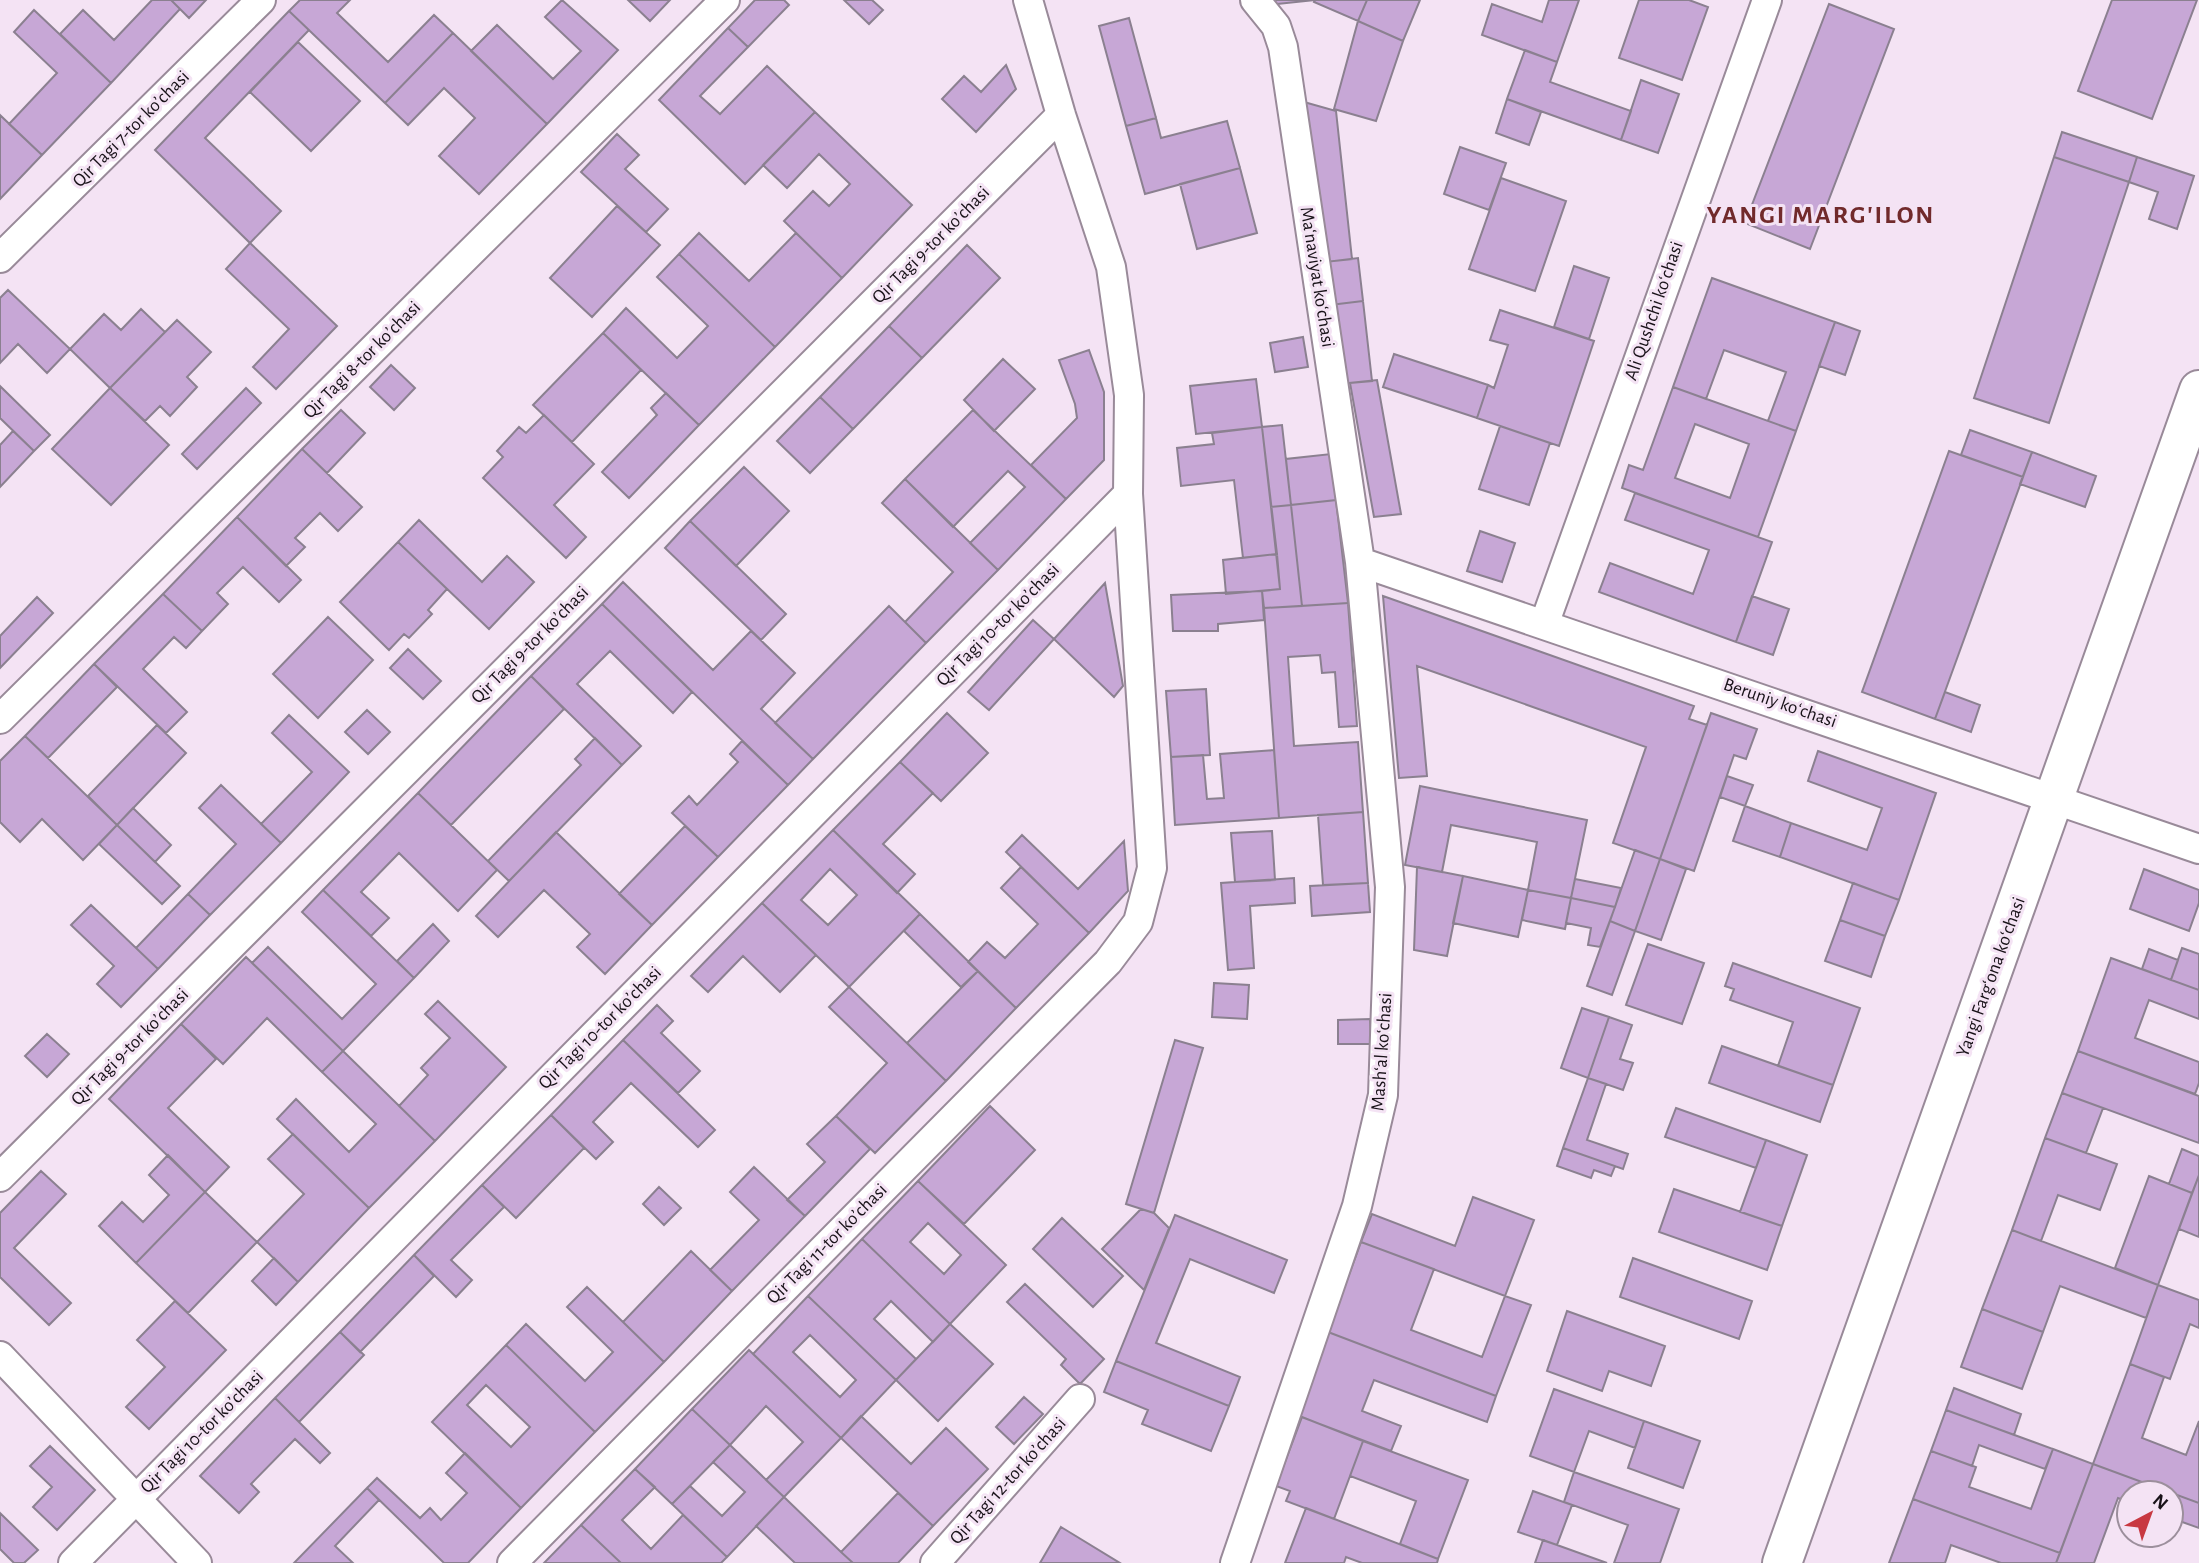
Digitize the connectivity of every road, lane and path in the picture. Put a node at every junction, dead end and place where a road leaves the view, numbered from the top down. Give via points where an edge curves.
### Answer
1 (261, 0) edge
2 (725, 0) edge
3 (1028, 0) edge
4 (1255, 0) edge
5 (1767, 0) edge
6 (1061, 115) junction
7 (0, 258) edge
8 (2199, 390) edge
9 (1128, 494) junction
10 (1360, 562) junction
11 (1545, 622) junction
12 (0, 719) edge
13 (2055, 797) junction
14 (2199, 849) edge
15 (0, 1177) edge
16 (0, 1356) edge
17 (1080, 1399) dead end
18 (135, 1500) junction
19 (73, 1563) edge
20 (197, 1563) edge
21 (512, 1563) edge
22 (935, 1563) edge
23 (1235, 1563) edge
24 (1782, 1563) edge

1 - 7 street, Qir Tagi 7-tor koʼchasi
2 - 12 street, Qir Tagi 8-tor koʼchasi
3 - 6 street
4 - 10 street, Maʻnaviyat koʻchasi via 1276,26 1283,47
5 - 11 street, Ali Qushchi koʻchasi
6 - 9 street via 1111,267 1129,395
6 - 15 street, Qir Tagi 9-tor koʼchasi
8 - 13 main road, Yangi Fargʻona koʻchasi
9 - 18 street, Qir Tagi 10-tor koʼchasi
9 - 21 street, Qir Tagi 11-tor koʼchasi via 1152,868 1138,922 1108,962
10 - 11 street, Beruniy koʻchasi
10 - 23 street, Mashʻal koʻchasi via 1391,887 1383,1096 1357,1206
11 - 13 street, Beruniy koʻchasi
13 - 14 street, Beruniy koʻchasi
13 - 24 main road, Yangi Fargʻona koʻchasi
16 - 18 street
17 - 22 street, Qir Tagi 12-tor koʼchasi
18 - 19 street, Qir Tagi 10-tor koʼchasi
18 - 20 street

